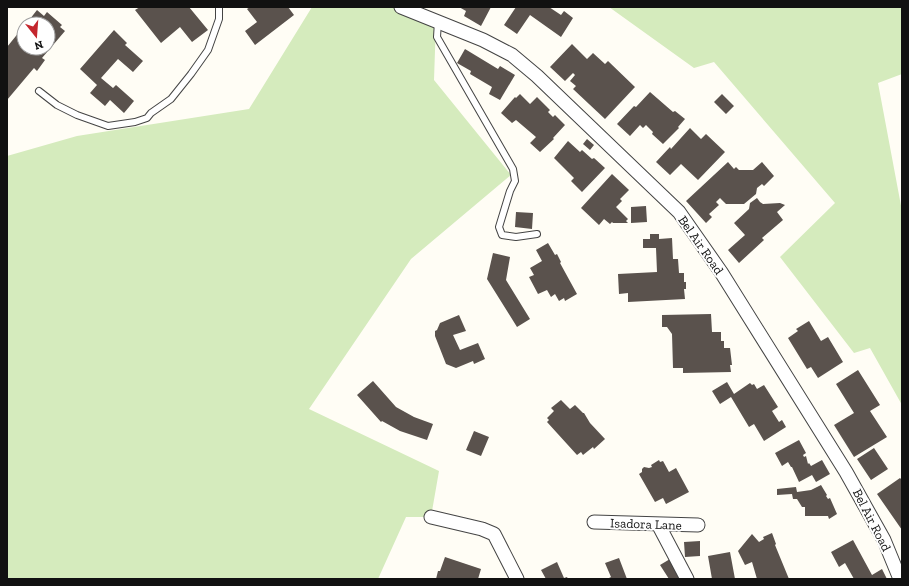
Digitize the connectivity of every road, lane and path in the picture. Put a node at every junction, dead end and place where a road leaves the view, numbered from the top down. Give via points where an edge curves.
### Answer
1 (219, 7) edge
2 (401, 7) edge
3 (438, 22) junction
4 (39, 91) dead end
5 (537, 234) dead end
6 (431, 517) dead end
7 (594, 522) dead end
8 (658, 524) junction
9 (698, 525) dead end
10 (517, 579) edge
11 (687, 579) edge
12 (900, 579) edge

1 - 4 lane via 219,19 208,50 171,99 146,118 108,126 57,105
2 - 3 street, Bel Air Road
3 - 5 lane via 437,37 513,169 515,181 499,227 502,235 516,238
3 - 12 street, Bel Air Road via 512,55 679,212 721,272 846,472 884,540
6 - 10 street via 494,534
7 - 8 street, Isadora Lane
8 - 9 street, Isadora Lane
8 - 11 street

